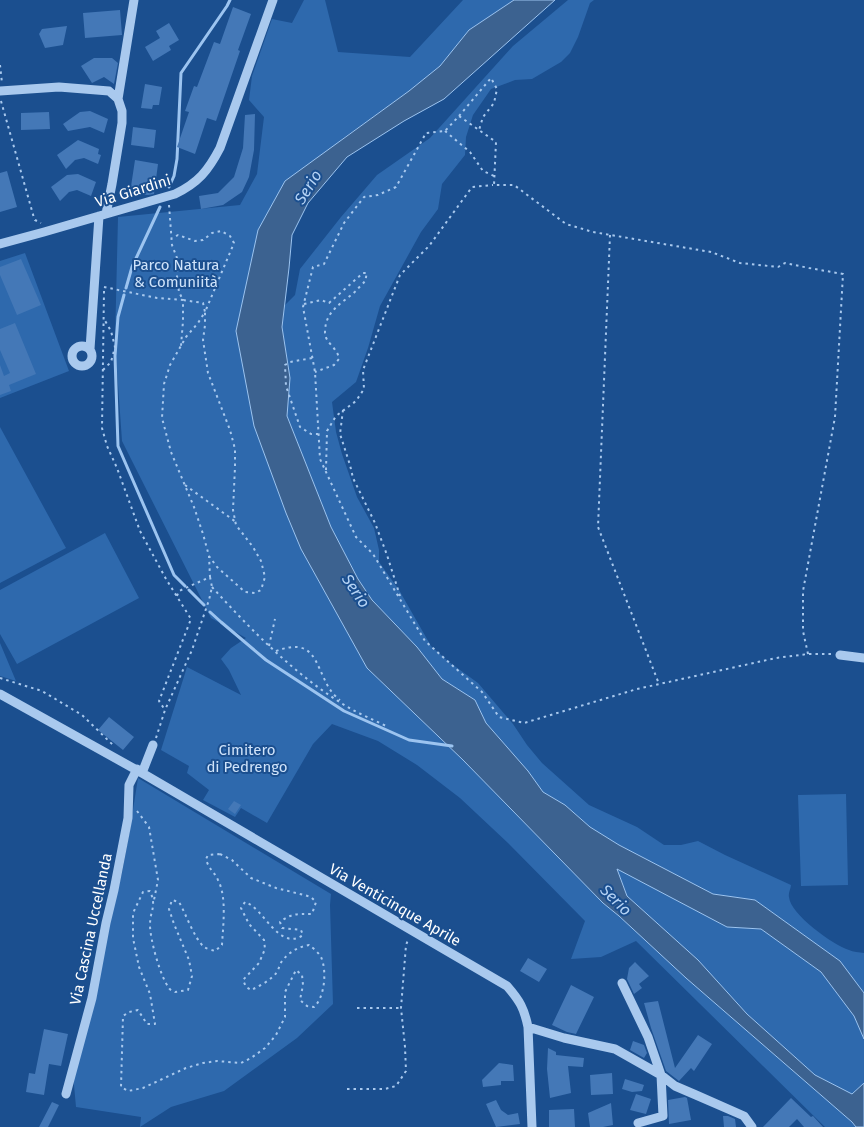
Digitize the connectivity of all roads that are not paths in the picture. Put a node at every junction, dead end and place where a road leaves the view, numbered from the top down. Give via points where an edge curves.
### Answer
1 (134, 0) edge
2 (273, 0) edge
3 (1, 93) edge
4 (118, 99) junction
5 (102, 215) junction
6 (0, 244) edge
7 (90, 349) dead end
8 (843, 655) road end
9 (864, 658) edge
10 (0, 694) edge
11 (153, 745) road end
12 (140, 771) junction
13 (622, 983) dead end
14 (528, 1027) junction
15 (661, 1075) junction
16 (66, 1094) dead end
17 (638, 1123) dead end
18 (532, 1127) edge
19 (752, 1127) edge

1 - 4 street
2 - 5 street, Via Giardini via 223,140 207,170 197,181 175,194
3 - 4 street via 59,87 109,91
4 - 5 street via 122,123 112,184
5 - 6 street, Via Giardini
5 - 7 street
8 - 9 street
10 - 12 street, Via Venticinque Aprile
11 - 12 street, Via Cascina Uccellanda
12 - 14 street, Via Venticinque Aprile via 506,986 524,1011
12 - 16 street, Via Cascina Uccellanda via 129,785 128,818 92,998
13 - 15 street via 648,1037
14 - 15 street via 615,1049
14 - 18 street, Via Venticinque Aprile
15 - 17 street via 663,1116
15 - 19 street via 675,1086 744,1116

